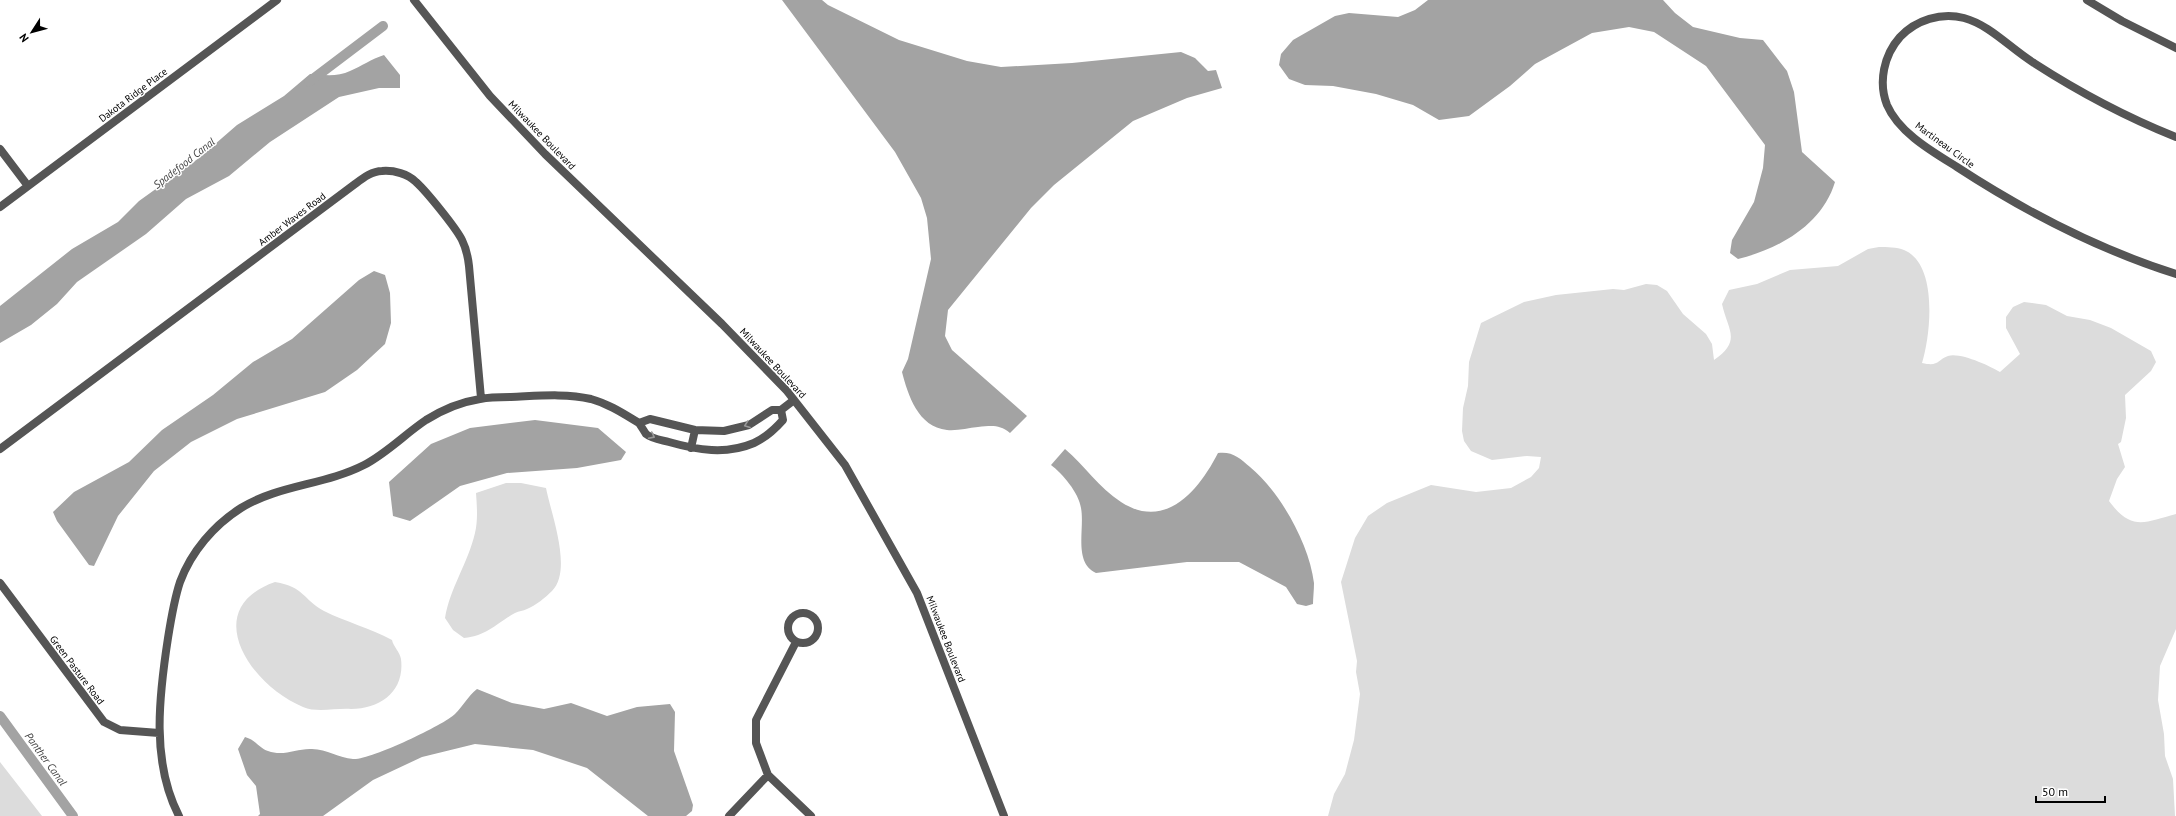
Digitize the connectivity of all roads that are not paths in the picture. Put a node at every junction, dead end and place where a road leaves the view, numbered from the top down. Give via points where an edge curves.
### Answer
1 (277, 0) edge
2 (414, 0) edge
3 (2087, 0) edge
4 (2176, 48) edge
5 (2176, 137) edge
6 (0, 149) edge
7 (28, 186) junction
8 (0, 207) edge
9 (2176, 274) edge
10 (481, 398) junction
11 (794, 400) junction
12 (782, 410) junction
13 (639, 423) junction
14 (695, 430) junction
15 (691, 448) junction
16 (0, 449) edge
17 (0, 583) edge
18 (796, 642) dead end
19 (159, 733) junction
20 (768, 775) junction
21 (179, 816) edge
22 (729, 816) edge
23 (811, 816) edge
24 (1004, 816) edge

1 - 7 street, Dakota Ridge Place
2 - 11 street, Milwaukee Boulevard via 490,96 545,154 722,324
3 - 4 street
5 - 9 street, Martineau Circle via 2075,89 1982,26 1962,18 1935,17 1910,28 1893,47 1884,68 1883,87 1888,106 1901,125 1928,148 1999,194 2051,223 2107,249
6 - 7 street
7 - 8 street, Dakota Ridge Place
10 - 13 street via 574,396 606,404
10 - 16 street, Amber Waves Road via 469,266 462,238 416,182 404,175 381,170 349,188
10 - 19 street via 427,419 379,456 363,465 258,499 231,515 210,534 188,565 180,582 165,661
11 - 12 street
11 - 24 street, Milwaukee Boulevard via 845,465 917,593
12 -> 14 street via 772,410 758,420 724,431
12 - 15 street via 783,420 755,443 725,450 706,451
13 - 14 street via 650,419
13 -> 15 street via 647,434 656,439
14 - 15 street
17 - 19 street, Green Pasture Road via 104,722 120,730
18 - 20 street via 756,720 756,743
19 - 21 street via 164,770
20 - 22 street
20 - 23 street

